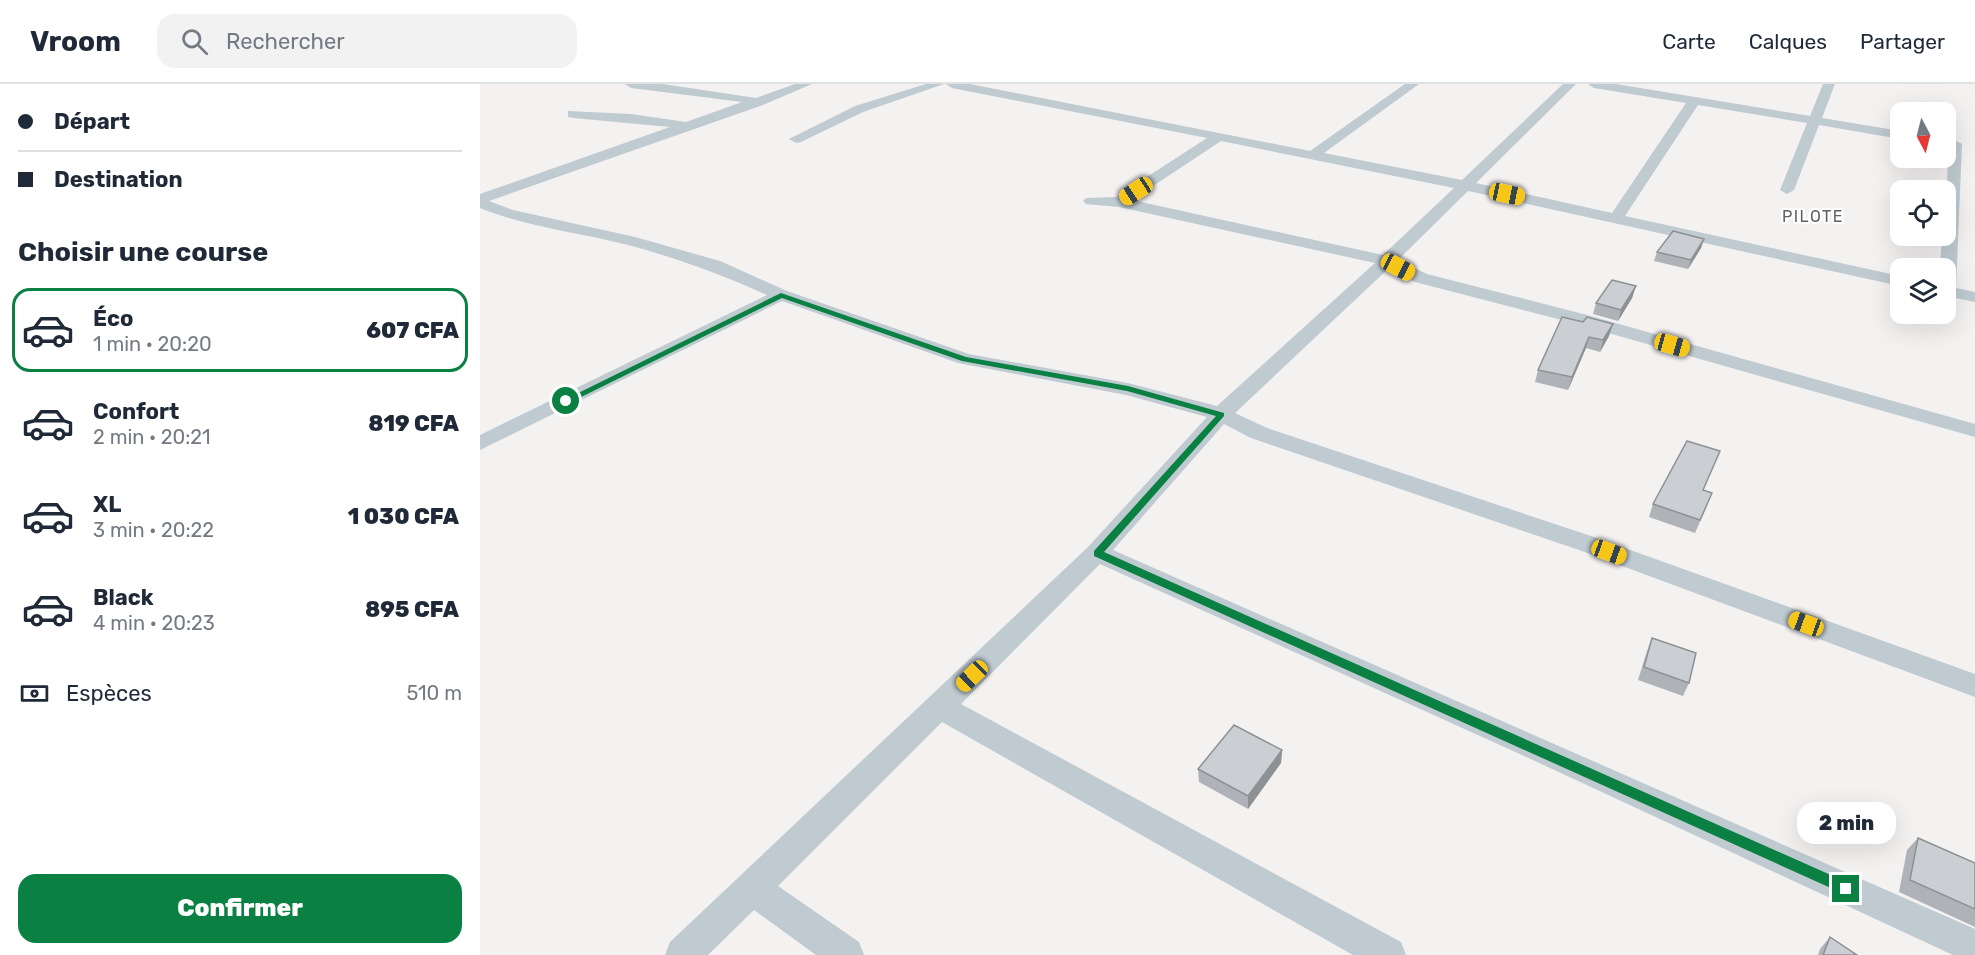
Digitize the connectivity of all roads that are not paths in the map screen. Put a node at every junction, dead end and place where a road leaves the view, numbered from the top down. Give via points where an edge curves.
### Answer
1 (631, 84) edge
2 (806, 84) edge
3 (938, 84) edge
4 (952, 84) edge
5 (1413, 84) edge
6 (1570, 84) edge
7 (1594, 84) edge
8 (1829, 84) edge
9 (1694, 101) junction
10 (760, 102) junction
11 (573, 114) dead end
12 (1815, 121) junction
13 (690, 127) junction
14 (1890, 133) edge
15 (1220, 136) junction
16 (796, 139) dead end
17 (1313, 155) junction
18 (1954, 168) edge
19 (1463, 185) junction
20 (1786, 190) dead end
21 (480, 201) edge
22 (1091, 201) dead end
23 (1119, 202) junction
24 (1616, 218) junction
25 (1948, 258) edge
26 (1387, 261) junction
27 (1890, 279) edge
28 (1956, 293) edge
29 (781, 295) junction
30 (1975, 297) edge
31 (1221, 414) junction
32 (1975, 431) edge
33 (480, 443) edge
34 (1097, 553) junction
35 (1975, 686) edge
36 (941, 707) junction
37 (752, 888) junction
38 (1975, 947) edge
39 (683, 955) edge
40 (846, 955) edge
41 (1388, 955) edge

1 - 10 street
2 - 10 street
3 - 16 street via 859,109
4 - 15 street
5 - 17 street
6 - 19 street
7 - 9 street
8 - 12 street
9 - 12 street
9 - 24 street
10 - 13 street
11 - 13 street
12 - 14 street
12 - 20 street
13 - 21 street
15 - 17 street
15 - 23 street
17 - 19 street
18 - 25 street
19 - 24 street
19 - 26 street
21 - 29 street via 508,214 635,242 714,265
22 - 23 street
23 - 26 street
24 - 27 street
26 - 31 street
26 - 32 street via 1421,278
28 - 30 street
29 - 31 street via 965,359 1128,389
29 - 33 street
31 - 34 street
31 - 35 street via 1258,433 1588,544
34 - 36 street
34 - 38 street
36 - 37 street
36 - 41 street
37 - 39 street
37 - 40 street

